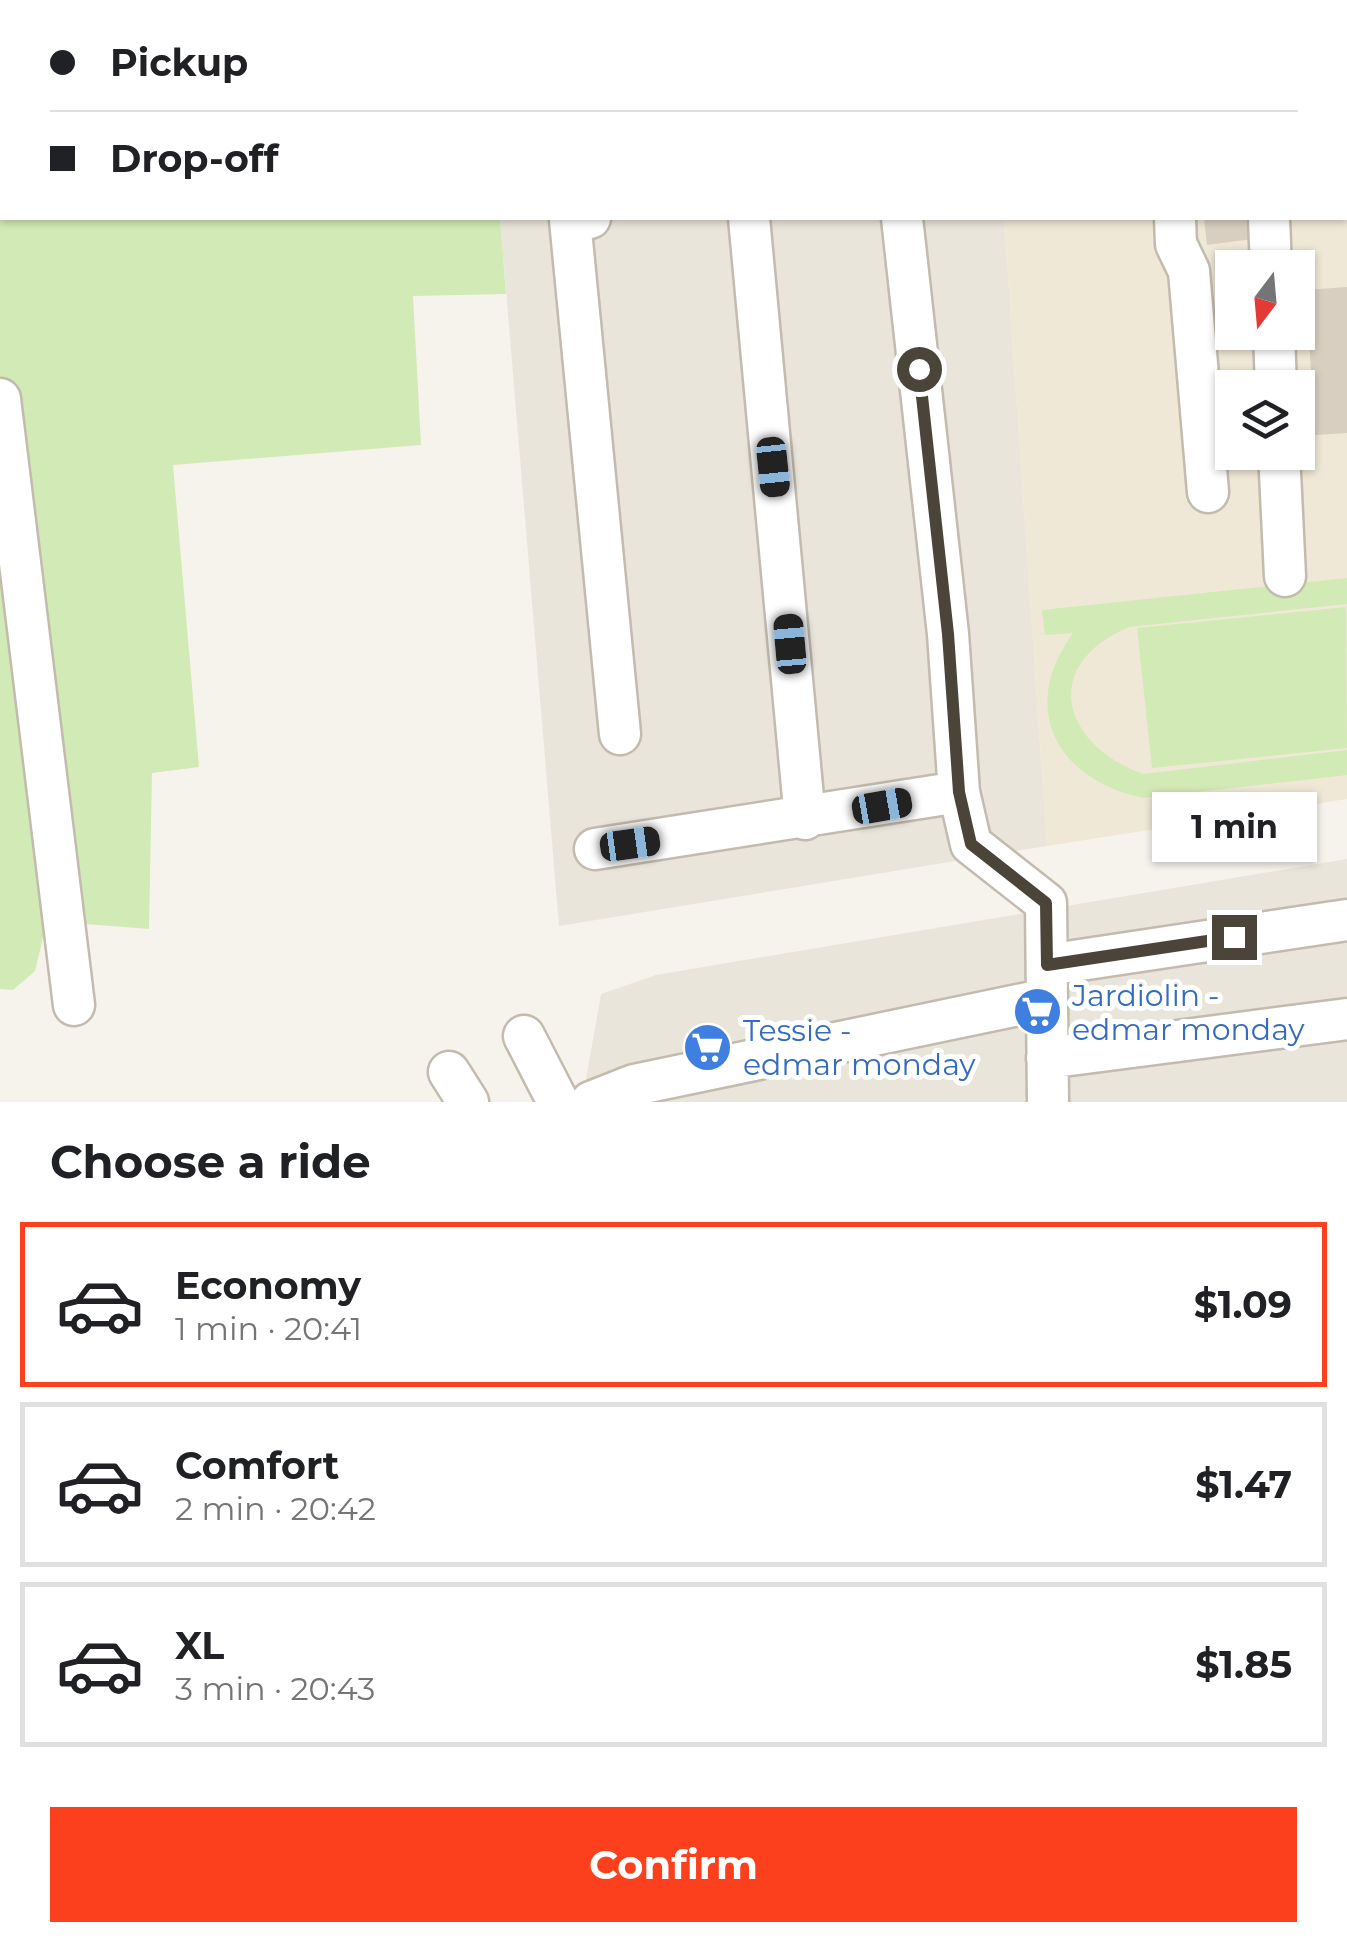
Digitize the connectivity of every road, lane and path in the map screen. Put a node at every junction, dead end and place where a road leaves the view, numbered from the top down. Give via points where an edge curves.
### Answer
1 (570, 220) edge
2 (750, 220) edge
3 (902, 220) edge
4 (1174, 220) edge
5 (1269, 220) edge
6 (1270, 250) edge
7 (0, 400) edge
8 (1280, 470) edge
9 (1208, 492) dead end
10 (1285, 576) dead end
11 (620, 734) dead end
12 (959, 792) junction
13 (805, 819) junction
14 (596, 849) dead end
15 (1347, 920) edge
16 (1047, 982) junction
17 (74, 1005) dead end
18 (1347, 1020) edge
19 (524, 1036) dead end
20 (1047, 1058) junction
21 (558, 1102) edge
22 (592, 1102) edge
23 (1048, 1102) edge

1 - 11 street
2 - 13 street
3 - 12 street
4 - 9 street via 1176,244 1190,271
5 - 6 street
7 - 17 street
8 - 10 street
12 - 13 street
12 - 16 street via 971,844 1046,903
13 - 14 street
15 - 16 street
16 - 20 street
16 - 22 street via 634,1085
18 - 20 street
19 - 21 street
20 - 23 street

